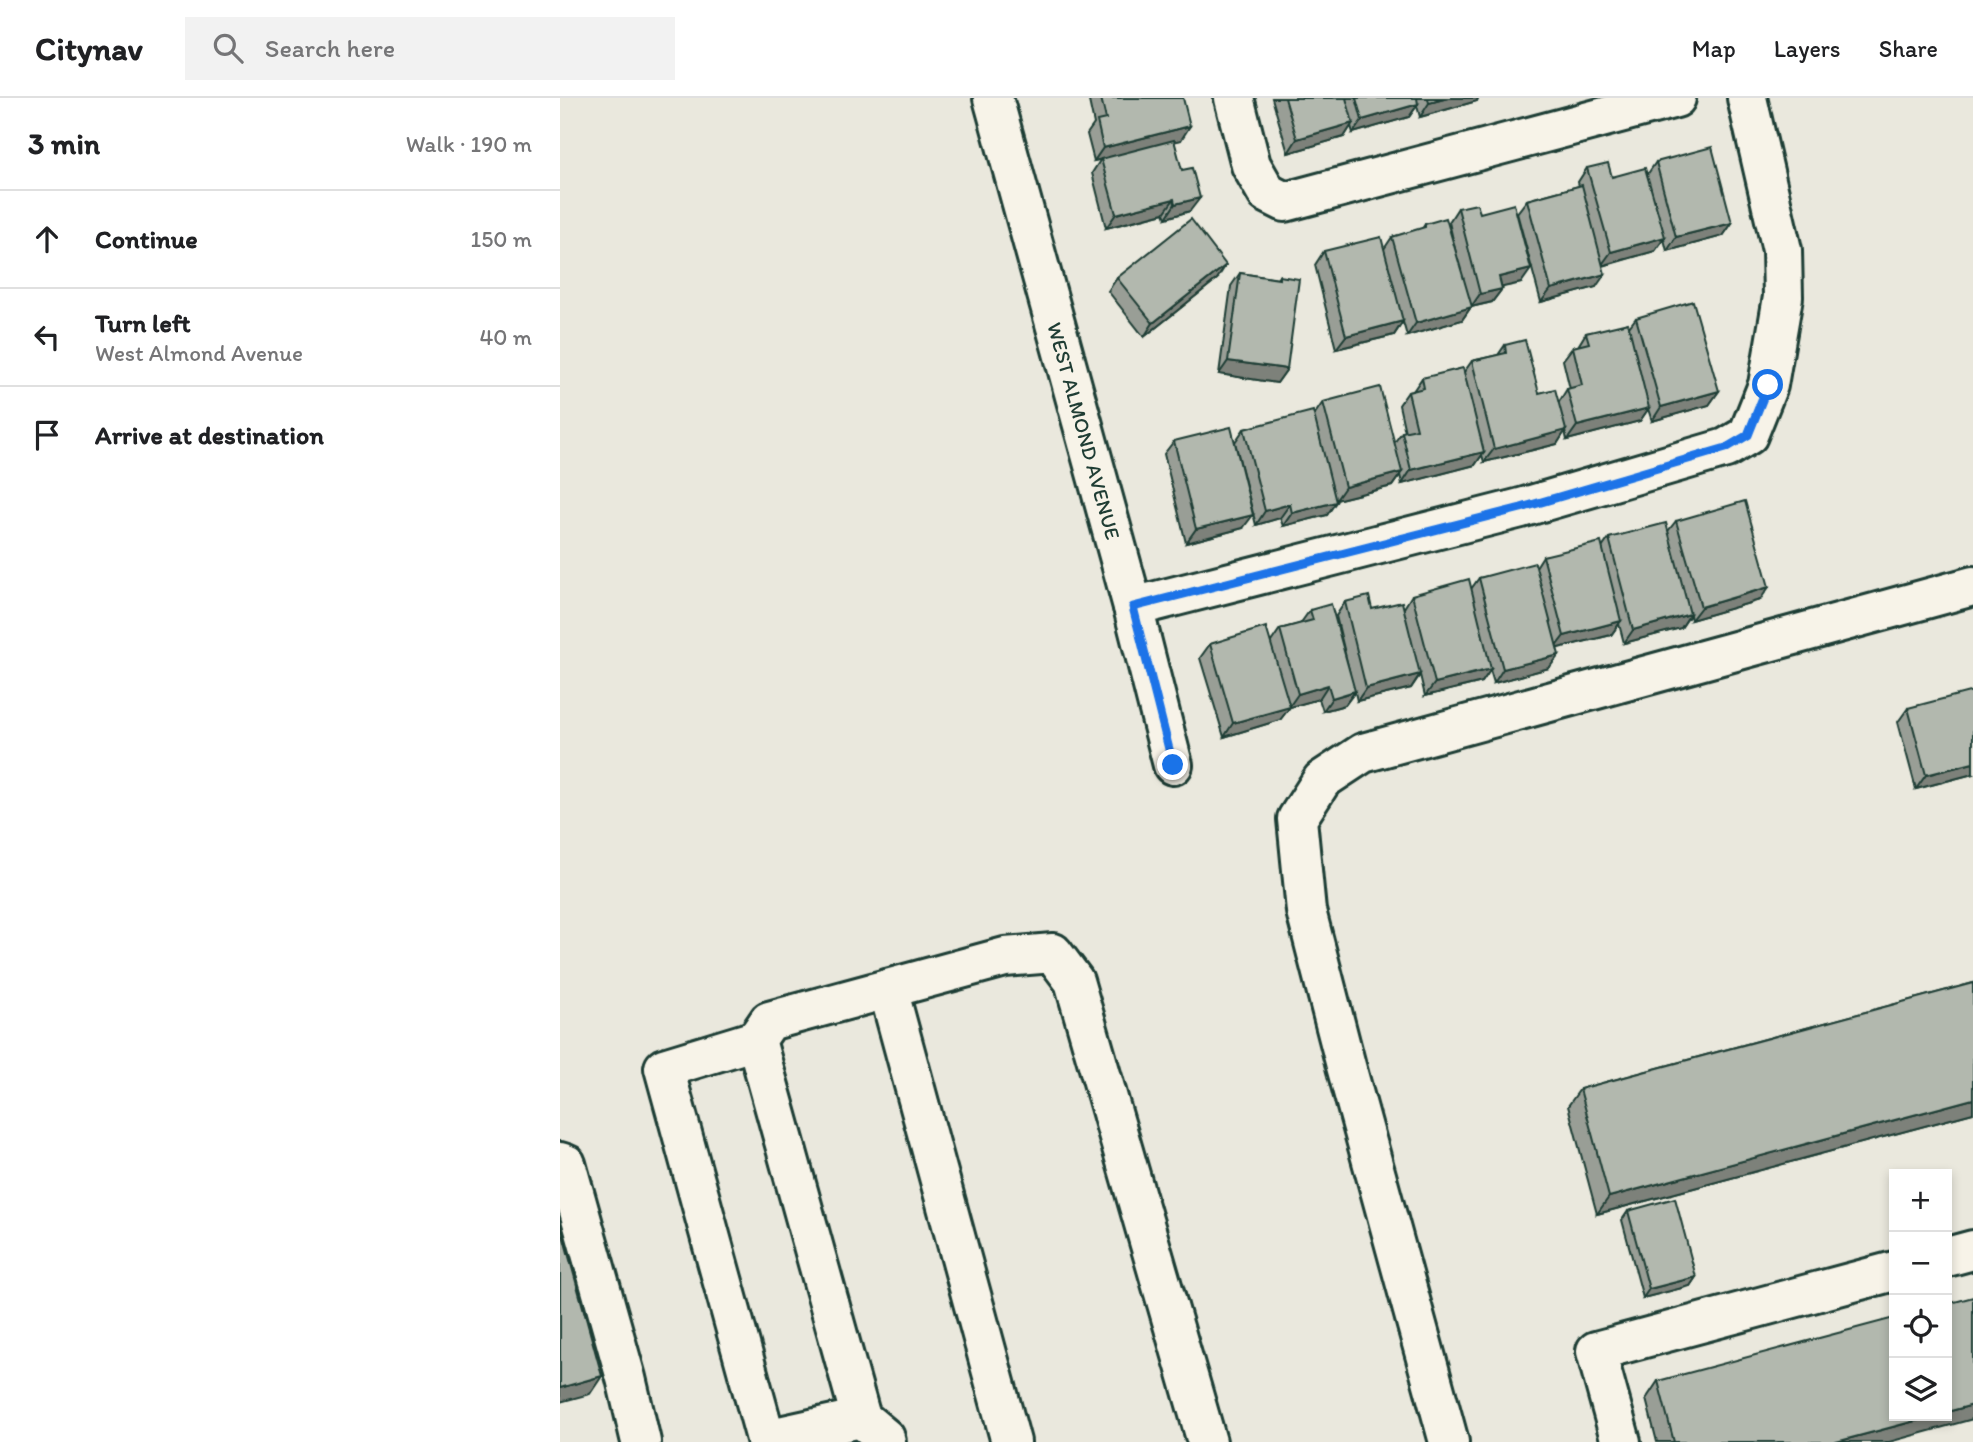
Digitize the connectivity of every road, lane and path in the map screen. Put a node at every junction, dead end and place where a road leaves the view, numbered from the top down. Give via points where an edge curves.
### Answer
1 (993, 98) edge
2 (1234, 98) edge
3 (1676, 98) edge
4 (1747, 98) edge
5 (1973, 586) edge
6 (1133, 607) junction
7 (1173, 765) dead end
8 (888, 989) junction
9 (756, 1041) junction
10 (560, 1162) edge
11 (1973, 1250) edge
12 (1952, 1256) edge
13 (1889, 1272) edge
14 (874, 1430) edge
15 (632, 1440) edge
16 (1011, 1442) edge
17 (1207, 1442) edge
18 (1449, 1442) edge
19 (1621, 1442) edge

1 - 6 street, WEST ALMOND AVENUE
2 - 3 street via 1251,165 1267,193 1285,202
4 - 6 street via 1782,250 1783,297 1768,385 1748,435 1726,448 1521,508
5 - 18 street via 1363,753 1322,780 1297,819 1306,911
6 - 7 street, WEST ALMOND AVENUE
8 - 9 street via 769,1021
8 - 16 street
8 - 17 street via 1005,957 1053,953 1074,981
9 - 14 street
9 - 14 street via 664,1068 766,1439
10 - 15 street via 566,1164 626,1378
11 - 12 street
13 - 19 street via 1596,1351

